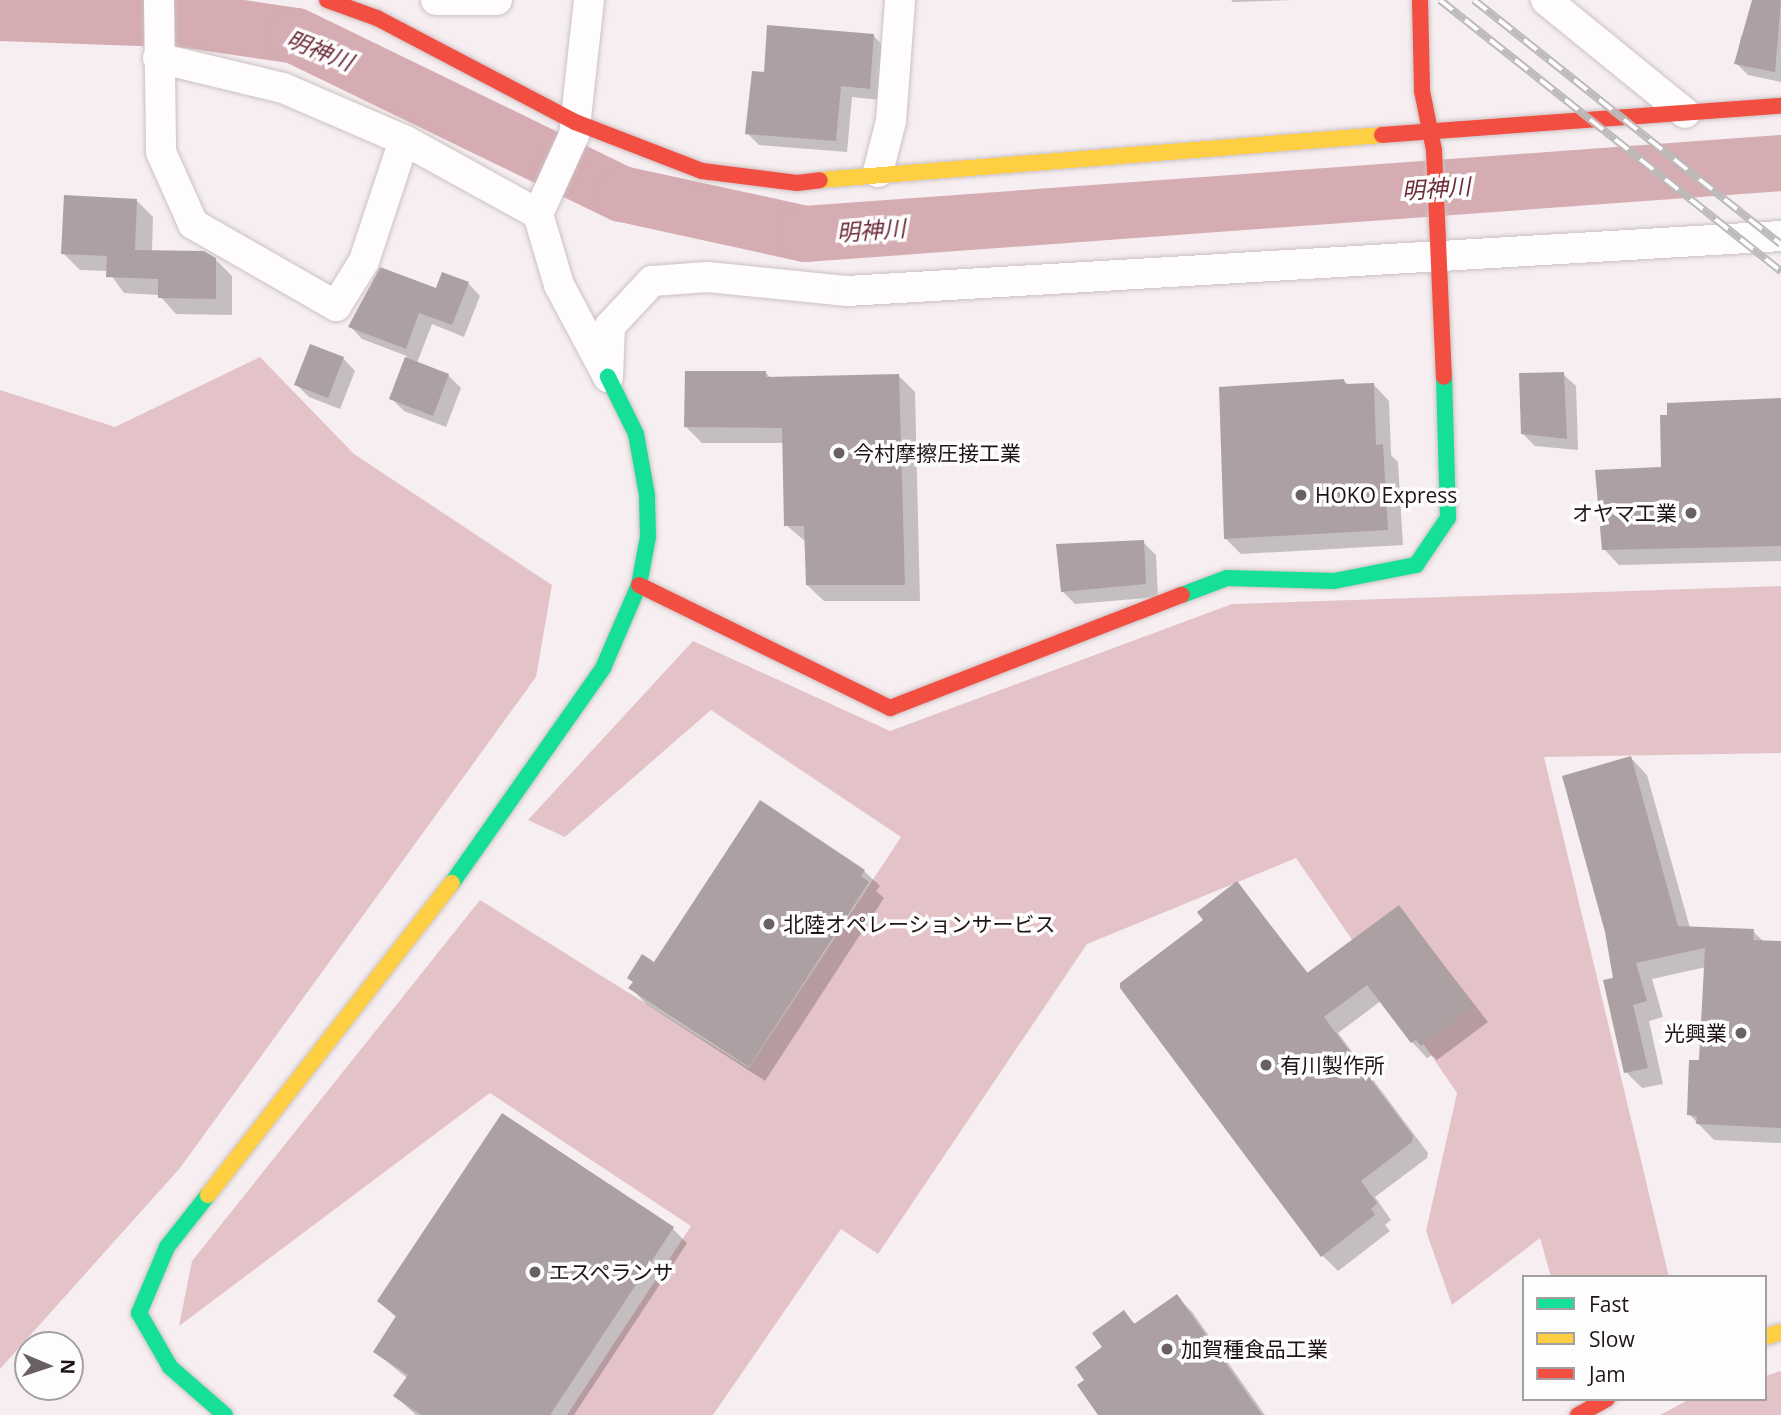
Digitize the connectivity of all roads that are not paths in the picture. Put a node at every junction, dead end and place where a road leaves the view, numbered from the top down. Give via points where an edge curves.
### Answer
1 (159, 0) edge
2 (436, 0) edge
3 (497, 0) edge
4 (589, 0) edge
5 (900, 0) edge
6 (1420, 0) edge
7 (1546, 0) edge
8 (342, 2) edge
9 (158, 50) junction
10 (1781, 106) edge
11 (1685, 113) junction
12 (575, 128) junction
13 (1431, 131) junction
14 (404, 140) junction
15 (878, 172) junction
16 (538, 214) junction
17 (1781, 236) edge
18 (1439, 239) junction
19 (608, 377) junction
20 (639, 585) junction
21 (1603, 1401) edge
22 (225, 1415) edge
23 (1578, 1415) edge

1 - 9 street
2 - 3 street
4 - 12 street
5 - 15 street via 891,121
6 - 13 street via 1422,91
7 - 11 street
8 - 12 street
9 - 14 street via 283,88
9 - 14 street via 161,152 193,224 336,306 364,261
10 - 11 street
11 - 13 street
12 - 15 street via 702,171 797,183
12 - 16 street
13 - 15 street
13 - 18 street
14 - 16 street
16 - 19 street via 559,285
17 - 18 street
18 - 19 street via 847,291 708,277 652,281 610,326
18 - 20 street via 1448,518 1416,565 1334,581 1227,578 890,708
19 - 20 street via 636,434 647,495 648,537
20 - 22 street via 603,667 435,908 167,1247 139,1313 170,1367
21 - 23 street

